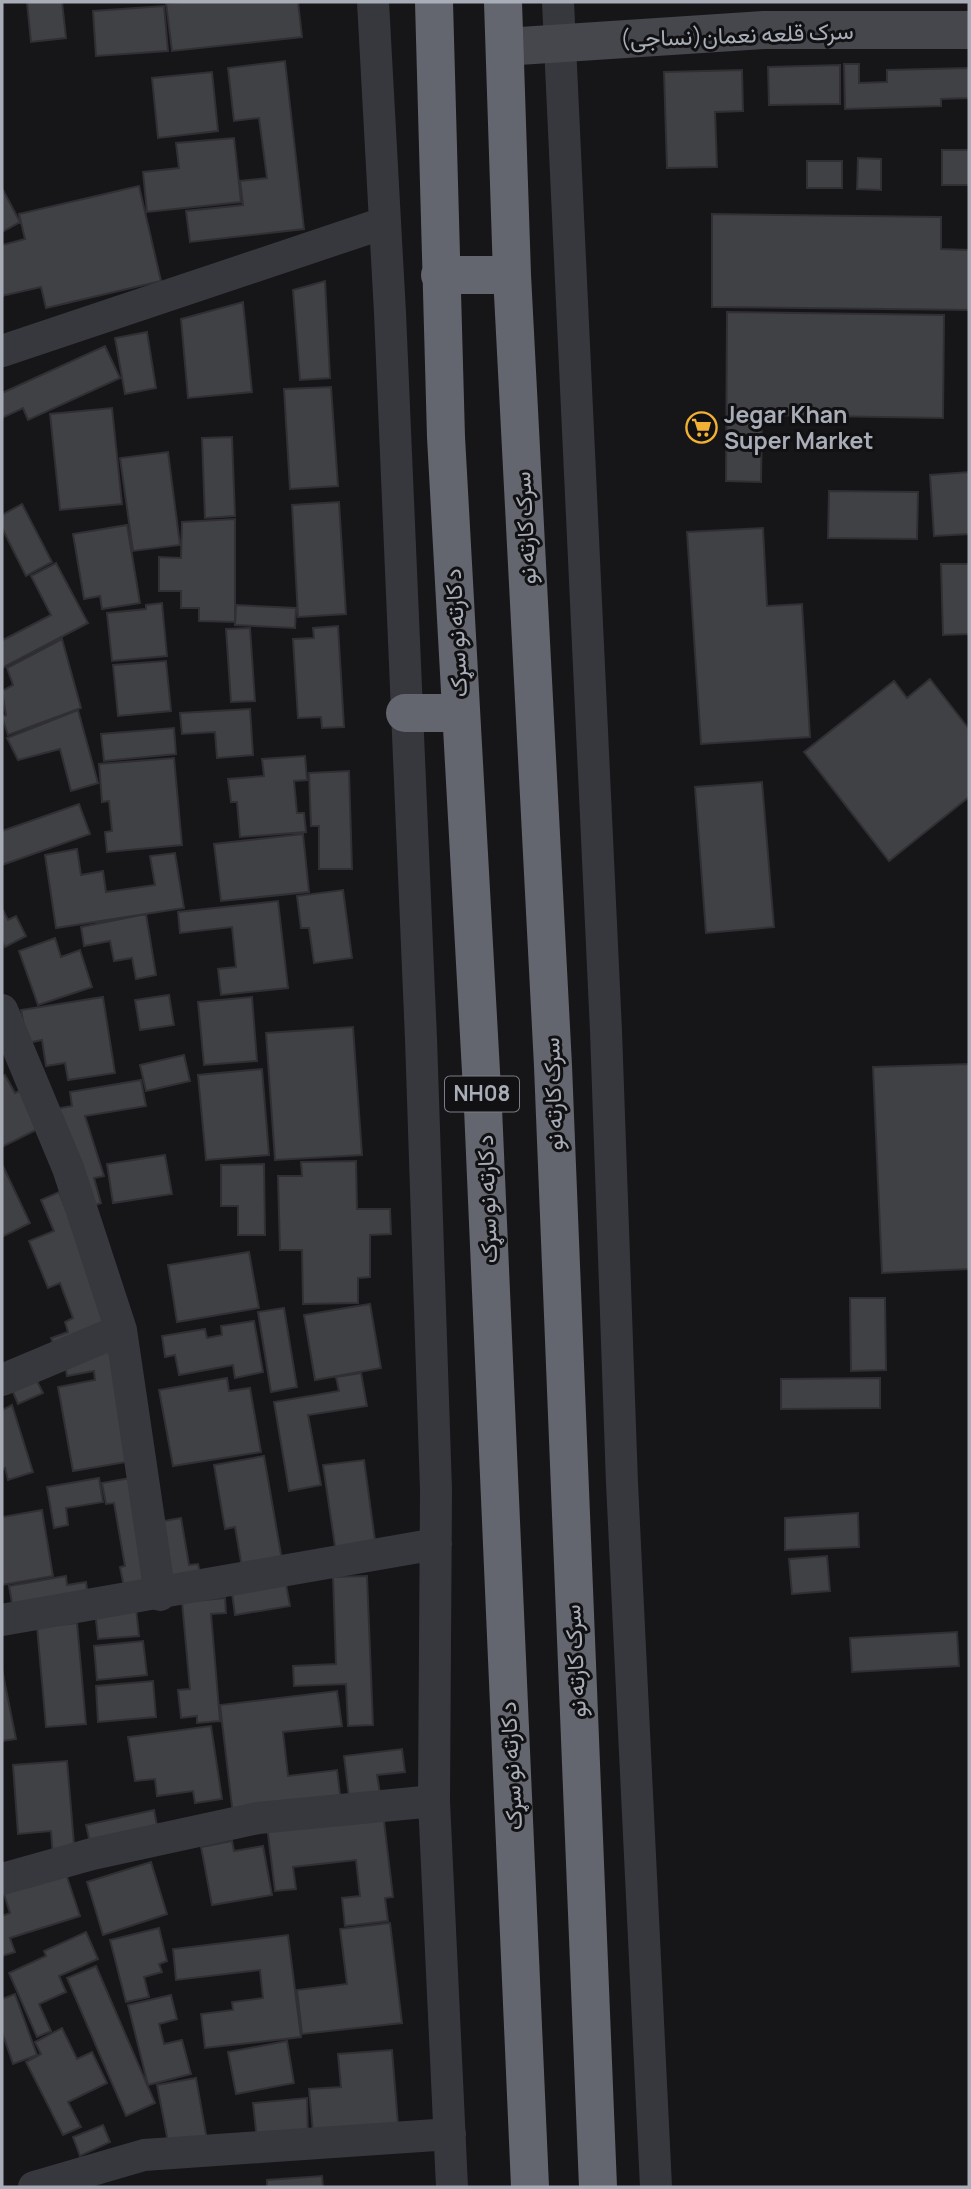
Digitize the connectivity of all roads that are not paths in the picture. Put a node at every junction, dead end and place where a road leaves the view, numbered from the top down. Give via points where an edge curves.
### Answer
1 (373, 2) edge
2 (434, 2) edge
3 (503, 2) edge
4 (558, 2) edge
5 (969, 30) edge
6 (559, 44) junction
7 (505, 47) junction
8 (384, 223) junction
9 (440, 275) junction
10 (512, 275) junction
11 (2, 351) edge
12 (405, 713) junction
13 (460, 713) junction
14 (2, 1010) edge
15 (121, 1330) junction
16 (2, 1380) edge
17 (436, 1544) junction
18 (160, 1595) junction
19 (2, 1620) edge
20 (434, 1801) junction
21 (2, 1879) edge
22 (450, 2134) junction
23 (34, 2187) edge
24 (452, 2187) edge
25 (530, 2187) edge
26 (598, 2187) edge
27 (656, 2187) edge

1 - 8 street
2 - 9 highway, د کارته نو سړک / NH08
3 - 7 highway, سرک کارته نو
4 - 6 street
5 - 6 street, سرک قلعه نعمان(نساجی) via 764,30
6 - 7 street, سرک قلعه نعمان(نساجی)
6 - 27 street
7 - 10 highway, سرک کارته نو
8 - 11 street
8 - 12 street
9 - 10 highway
9 - 13 highway, د کارته نو سړک / NH08
10 - 26 highway, سرک کارته نو via 553,1066
12 - 13 highway
12 - 17 street via 422,1066
13 - 25 highway, د کارته نو سړک / NH08 via 483,1108
14 - 15 street via 68,1168
15 - 16 street
15 - 18 street
17 - 18 street
17 - 20 street
18 - 19 street
20 - 21 street via 258,1818
20 - 22 street
22 - 23 street via 144,2155
22 - 24 street

